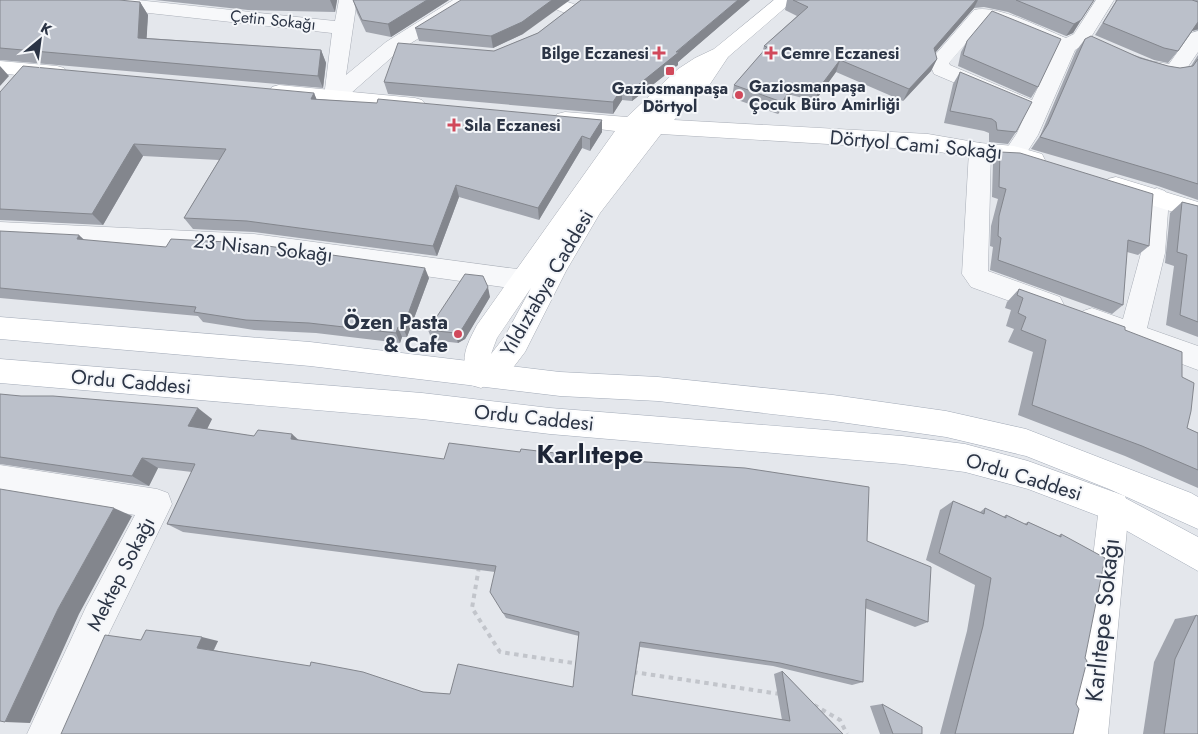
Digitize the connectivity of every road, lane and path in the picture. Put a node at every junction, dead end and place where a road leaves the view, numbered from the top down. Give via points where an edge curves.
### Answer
1 (86, 0) edge
2 (348, 0) edge
3 (466, 0) edge
4 (550, 0) edge
5 (786, 0) edge
6 (1105, 0) edge
7 (572, 10) edge
8 (342, 28) junction
9 (1198, 37) edge
10 (1082, 43) junction
11 (394, 46) junction
12 (421, 49) edge
13 (1131, 60) edge
14 (0, 68) edge
15 (28, 70) junction
16 (77, 74) edge
17 (11, 89) edge
18 (255, 90) edge
19 (334, 97) junction
20 (430, 106) edge
21 (1038, 110) junction
22 (546, 117) edge
23 (644, 125) junction
24 (980, 151) junction
25 (1014, 154) junction
26 (1052, 165) edge
27 (1100, 180) edge
28 (1157, 197) junction
29 (1198, 211) edge
30 (0, 231) edge
31 (524, 280) junction
32 (0, 328) edge
33 (1132, 333) junction
34 (1198, 358) edge
35 (0, 371) edge
36 (481, 376) junction
37 (473, 412) junction
38 (0, 479) edge
39 (1116, 492) junction
40 (1198, 514) edge
41 (1198, 555) edge
42 (480, 560) edge
43 (586, 665) edge
44 (625, 670) edge
45 (788, 695) edge
46 (806, 701) edge
47 (45, 734) edge
48 (847, 734) edge
49 (1090, 734) edge

1 - 8 street, Çetin Sokağı
2 - 8 street
3 - 11 street
4 - 7 street
5 - 23 main road, Yıldıztabya Caddesi via 721,52 701,82
6 - 10 street
8 - 19 street
9 - 13 street via 1174,72
10 - 21 street
10 - 21 street via 981,14 939,62 941,69
11 - 12 street
11 - 19 street
14 - 15 main road
15 - 16 main road
15 - 17 street
18 - 19 main road
19 - 20 main road
21 - 25 street
22 - 23 main road, Dörtyol Cami Sokağı
23 - 24 main road, Dörtyol Cami Sokağı via 928,142
23 - 31 main road, Yıldıztabya Caddesi via 618,142
23 - 36 main road, Yıldıztabya Caddesi via 556,265 515,344 499,365
24 - 25 main road, Dörtyol Cami Sokağı
24 - 33 street via 975,274 980,280
25 - 26 main road, Dörtyol Cami Sokağı
27 - 28 main road
28 - 29 main road
28 - 33 street via 1153,253
30 - 31 street, 23 Nisan Sokağı via 254,243
31 - 36 main road, Yıldıztabya Caddesi via 486,333 478,356
32 - 36 main road, Ordu Caddesi via 310,354
33 - 34 street
35 - 37 main road, Ordu Caddesi
36 - 37 main road
36 - 39 main road, Ordu Caddesi via 658,389 946,424 1026,443
37 - 39 main road, Ordu Caddesi via 902,450 965,458
38 - 47 street, Mektep Sokağı via 157,504 98,619
39 - 40 main road, Ordu Caddesi via 1180,504
39 - 41 main road, Ordu Caddesi
39 - 49 main road, Karlıtepe Sokağı
42 - 43 path via 472,608 500,652
44 - 45 path
46 - 48 path via 840,720

